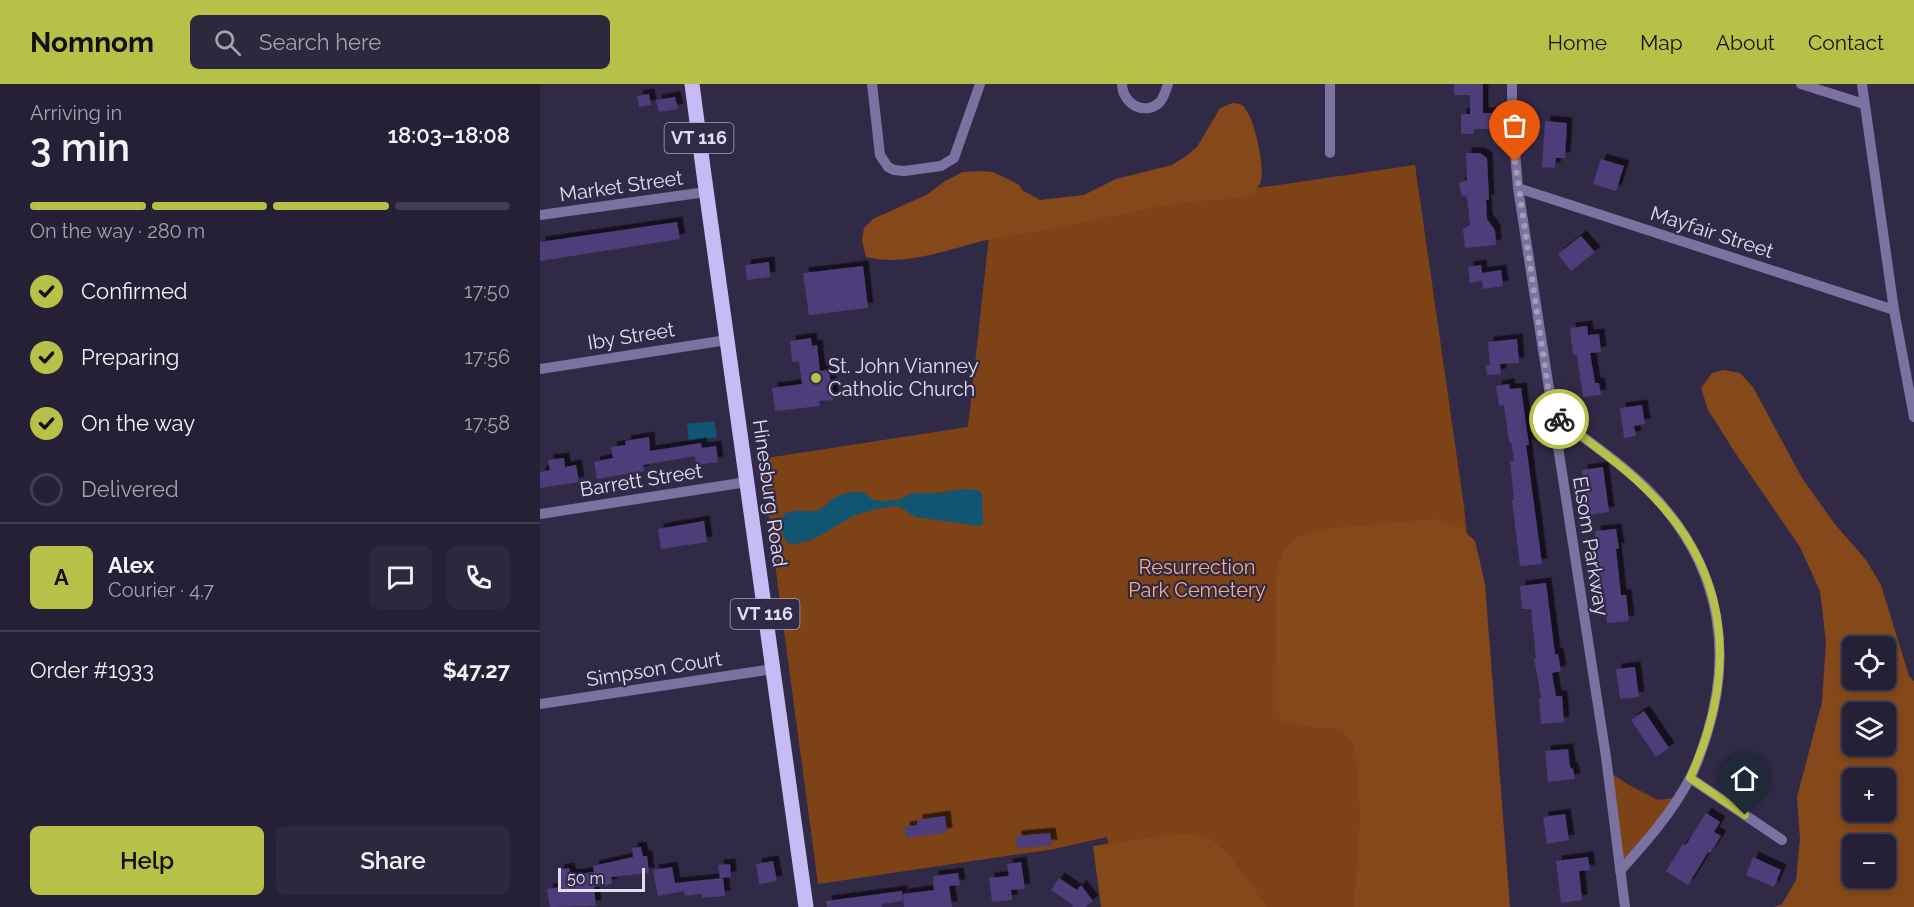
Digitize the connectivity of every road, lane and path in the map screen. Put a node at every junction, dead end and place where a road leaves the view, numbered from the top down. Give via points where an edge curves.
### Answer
1 (692, 84) edge
2 (872, 84) edge
3 (980, 84) edge
4 (1122, 84) edge
5 (1168, 84) edge
6 (1330, 84) edge
7 (1512, 84) edge
8 (1801, 84) edge
9 (1862, 84) edge
10 (1864, 104) junction
11 (1330, 153) dead end
12 (1518, 188) junction
13 (706, 192) junction
14 (540, 215) edge
15 (1894, 310) junction
16 (727, 340) junction
17 (540, 369) edge
18 (1913, 410) edge
19 (1552, 414) junction
20 (747, 482) junction
21 (540, 514) edge
22 (773, 669) junction
23 (540, 704) edge
24 (1690, 778) junction
25 (1782, 840) dead end
26 (1620, 872) junction
27 (803, 907) edge
28 (1625, 907) edge

1 - 13 main road, Hinesburg Road / VT 116
2 - 3 street via 880,155 888,166 901,171 941,166 954,158
4 - 5 street via 1129,102 1142,108 1160,101
6 - 11 street
7 - 12 street, Elsom Parkway
8 - 10 street
9 - 10 street
10 - 15 street
12 - 15 street, Mayfair Street
12 - 19 street, Elsom Parkway
13 - 14 street, Market Street
13 - 16 main road, Hinesburg Road / VT 116
15 - 18 street
16 - 17 street, Iby Street
16 - 20 main road, Hinesburg Road / VT 116
19 - 24 street via 1652,494 1690,543 1707,579 1720,641 1720,673 1711,722
19 - 26 street, Elsom Parkway via 1606,757
20 - 21 street, Barrett Street
20 - 22 main road, Hinesburg Road / VT 116
22 - 23 street, Simpson Court
22 - 27 main road, Hinesburg Road / VT 116
24 - 25 street
24 - 26 street
26 - 28 street, Elsom Parkway

